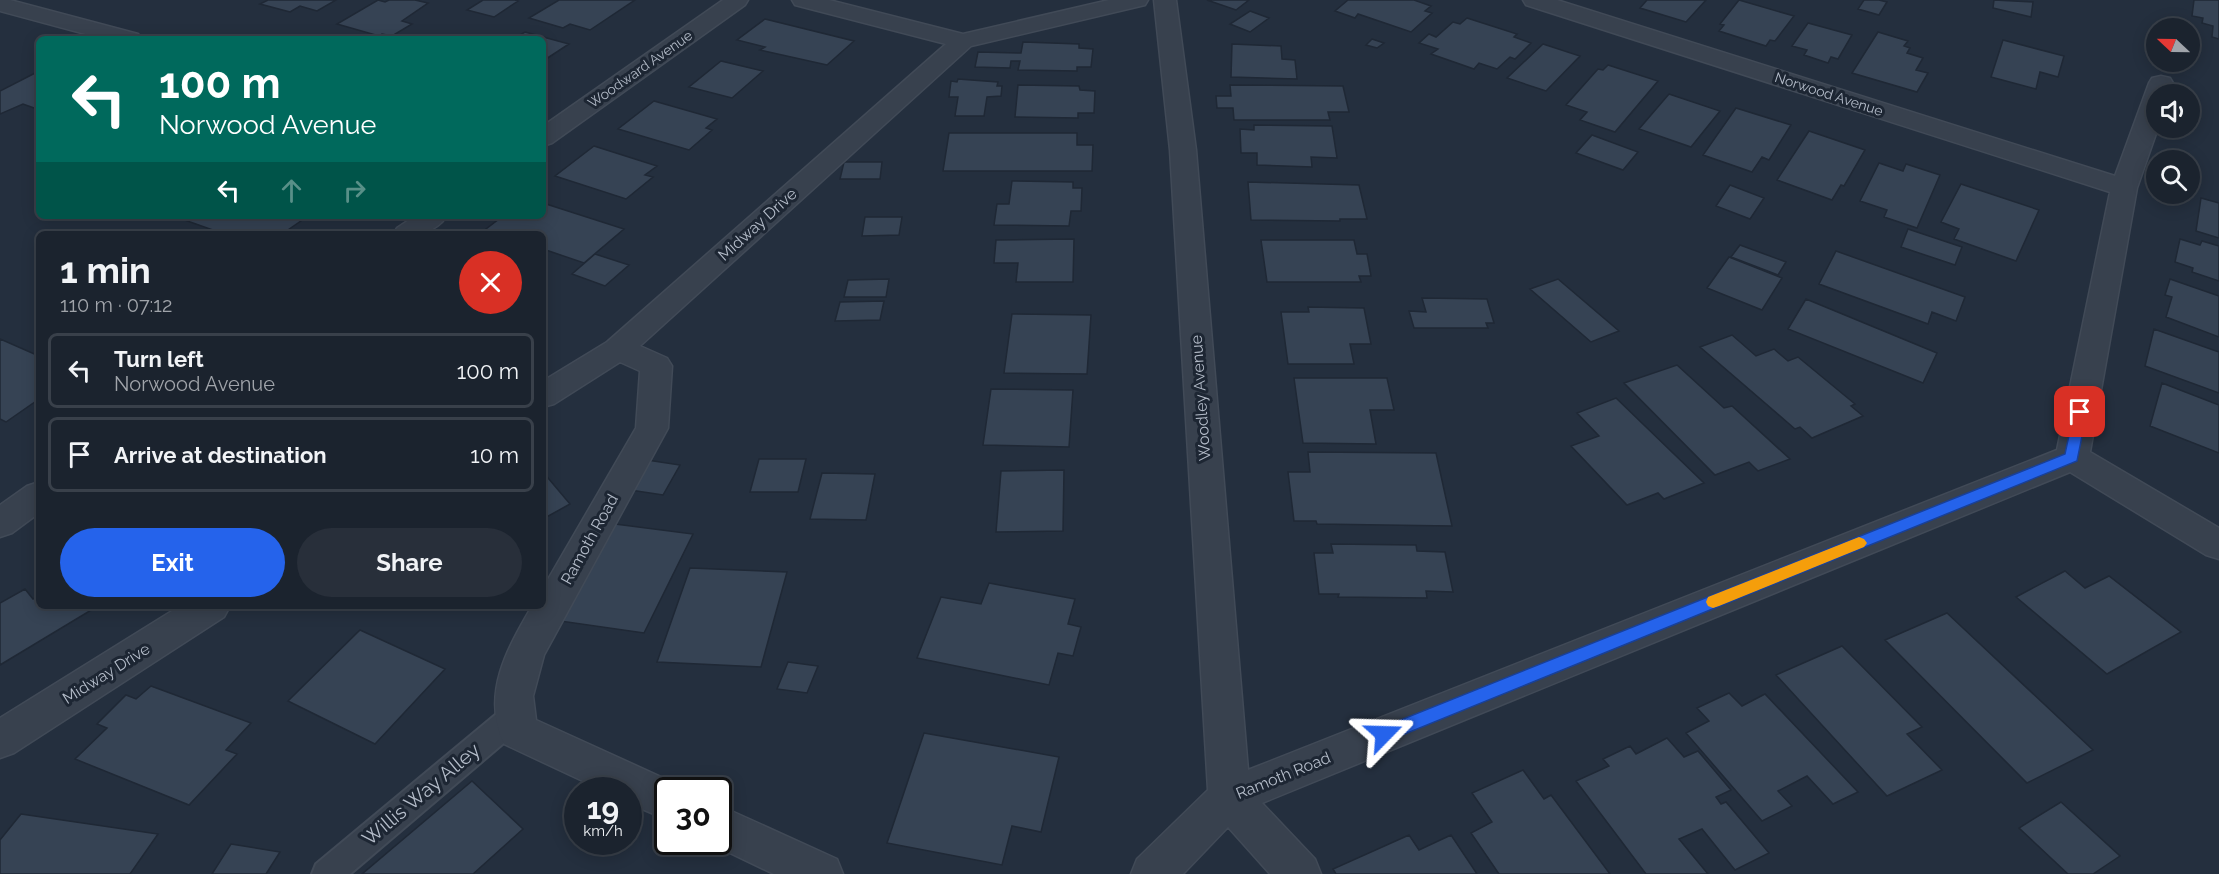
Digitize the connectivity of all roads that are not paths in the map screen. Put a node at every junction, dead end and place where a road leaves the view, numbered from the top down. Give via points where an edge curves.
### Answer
1 (737, 0) edge
2 (803, 0) edge
3 (1137, 0) edge
4 (1165, 0) edge
5 (1534, 0) edge
6 (0, 4) edge
7 (119, 36) edge
8 (963, 41) junction
9 (2146, 126) edge
10 (546, 136) edge
11 (2124, 188) junction
12 (429, 219) edge
13 (411, 231) edge
14 (618, 349) junction
15 (546, 394) edge
16 (2072, 457) junction
17 (36, 497) edge
18 (0, 523) edge
19 (2219, 545) edge
20 (206, 609) edge
21 (516, 715) junction
22 (0, 740) edge
23 (654, 794) edge
24 (1229, 797) junction
25 (732, 832) edge
26 (327, 874) edge
27 (822, 874) edge
28 (1153, 874) edge
29 (1299, 874) edge

1 - 10 street, Woodward Avenue
2 - 8 street
3 - 8 street
4 - 24 street, Woodley Avenue via 1183,150
5 - 11 street, Norwood Avenue
6 - 7 street
8 - 14 street, Midway Drive
9 - 11 street
11 - 16 street
12 - 13 street
14 - 15 street, Midway Drive
14 - 21 street, Ramoth Road via 656,366 652,428 526,652 513,696
16 - 19 street
16 - 24 street, Ramoth Road
17 - 18 street
20 - 22 street, Midway Drive
21 - 23 street via 518,731
21 - 26 lane, Willis Way Alley
24 - 28 street, Ramoth Road
24 - 29 street
25 - 27 street

